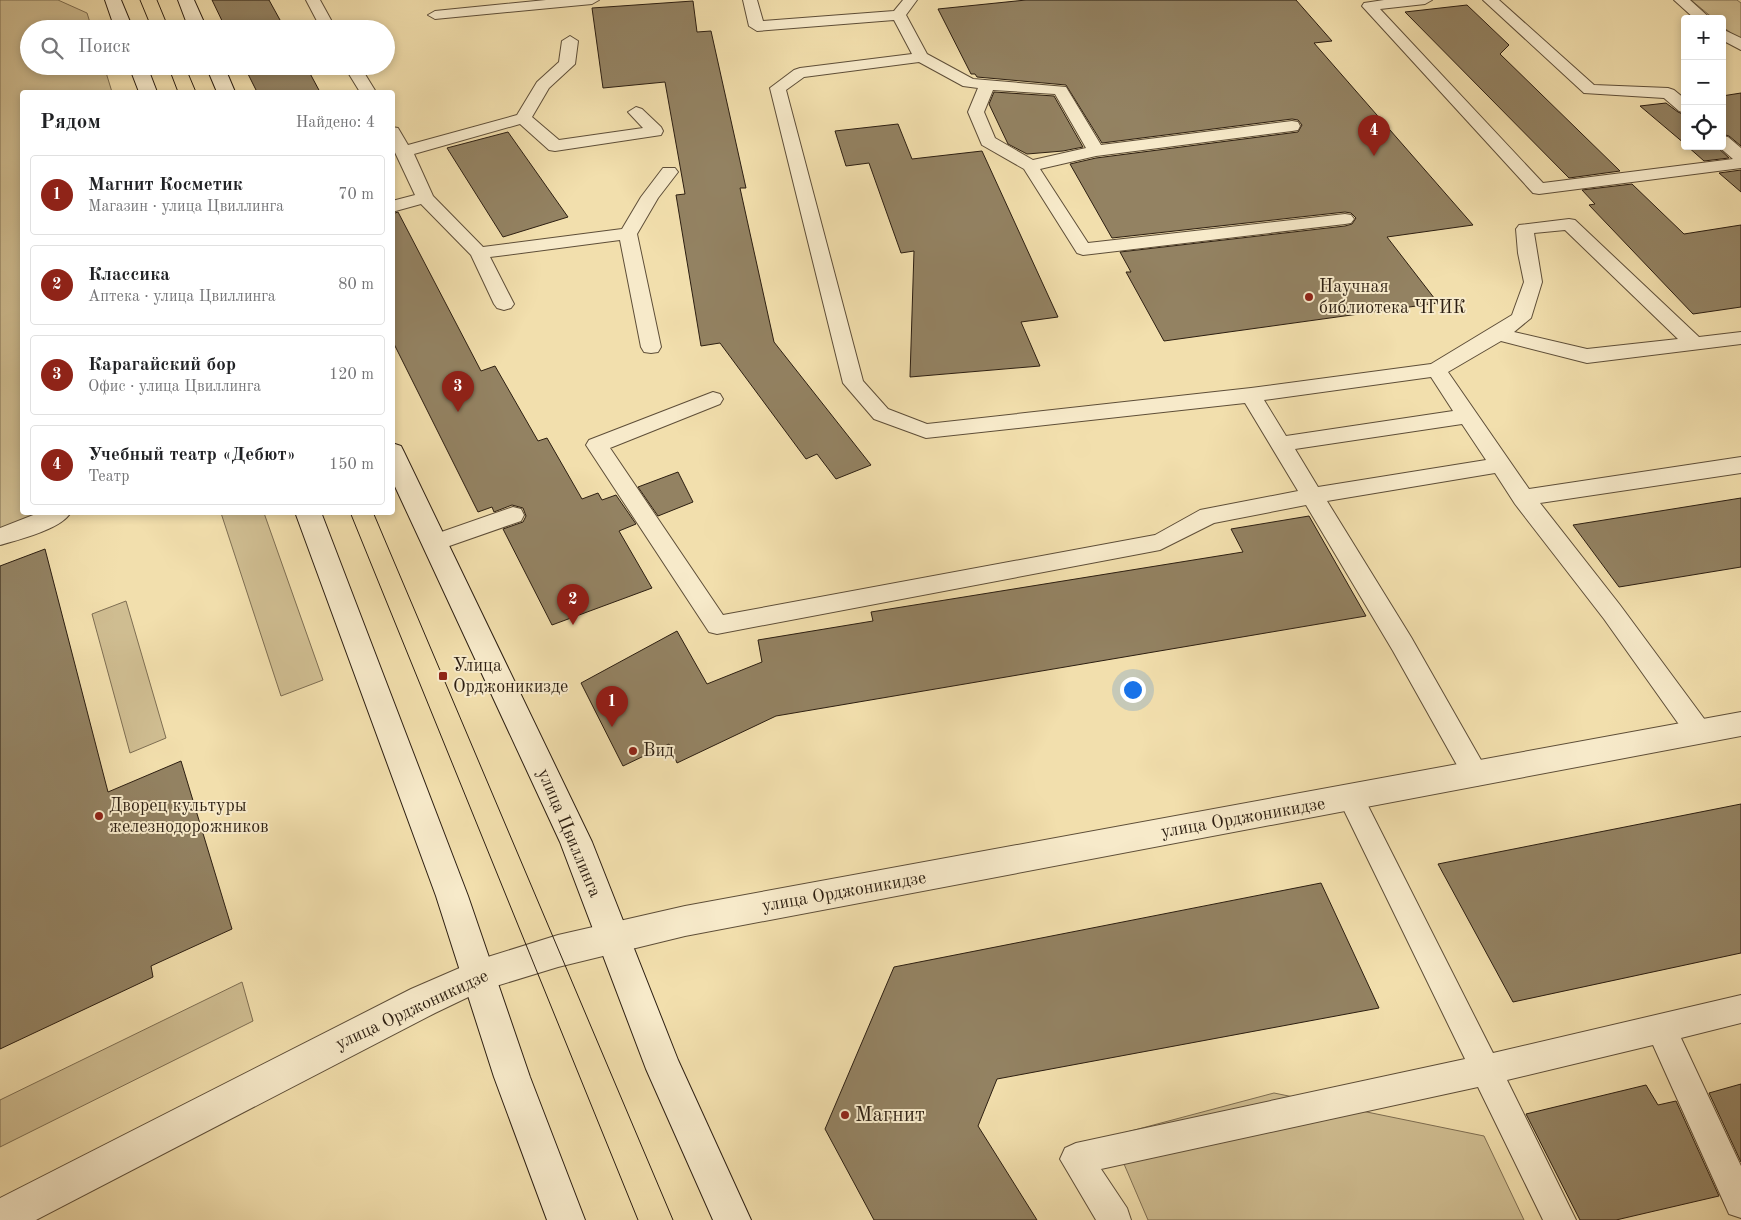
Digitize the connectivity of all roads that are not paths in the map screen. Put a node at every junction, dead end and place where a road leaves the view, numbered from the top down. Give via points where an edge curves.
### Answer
1 (113, 0) edge
2 (186, 0) edge
3 (313, 0) edge
4 (592, 0) edge
5 (750, 0) edge
6 (1426, 0) edge
7 (1490, 0) edge
8 (1681, 0) edge
9 (905, 8) edge
10 (435, 15) dead end
11 (1699, 15) edge
12 (121, 20) edge
13 (194, 20) edge
14 (324, 20) edge
15 (1726, 36) edge
16 (570, 41) dead end
17 (1741, 45) edge
18 (921, 57) junction
19 (141, 75) edge
20 (219, 75) edge
21 (358, 75) edge
22 (987, 85) junction
23 (147, 90) edge
24 (225, 90) edge
25 (367, 90) edge
26 (1682, 105) edge
27 (636, 112) dead end
28 (522, 118) junction
29 (1292, 126) dead end
30 (395, 137) edge
31 (1726, 144) edge
32 (404, 151) junction
33 (1096, 151) junction
34 (1741, 157) edge
35 (1741, 163) edge
36 (1030, 166) junction
37 (668, 172) dead end
38 (425, 198) junction
39 (395, 206) edge
40 (1345, 219) dead end
41 (628, 234) junction
42 (479, 252) junction
43 (504, 304) dead end
44 (1498, 334) junction
45 (1741, 338) edge
46 (1695, 344) junction
47 (651, 347) dead end
48 (1436, 370) junction
49 (1251, 396) junction
50 (713, 398) dead end
51 (1467, 416) junction
52 (1281, 444) junction
53 (395, 458) edge
54 (1499, 465) junction
55 (1741, 465) edge
56 (1311, 496) junction
57 (1523, 498) junction
58 (55, 515) edge
59 (309, 515) edge
60 (513, 515) dead end
61 (0, 537) edge
62 (436, 543) junction
63 (1741, 724) edge
64 (1699, 732) junction
65 (1476, 775) junction
66 (1351, 798) junction
67 (613, 939) junction
68 (478, 976) junction
69 (1741, 1009) edge
70 (1661, 1029) junction
71 (1487, 1070) junction
72 (1741, 1202) edge
73 (0, 1218) edge
74 (566, 1220) edge
75 (732, 1220) edge
76 (1114, 1220) edge
77 (1560, 1220) edge

1 - 12 main road
2 - 13 main road
3 - 14 lane
4 - 10 lane
5 - 9 lane via 758,26
6 - 35 lane via 1369,6 1539,189
7 - 26 lane via 1590,90 1668,93
8 - 11 lane
9 - 18 lane
15 - 17 lane
16 - 28 lane via 567,64 542,85
18 - 22 lane via 970,83
18 - 49 lane via 800,73 778,88 854,383 881,414 926,431
19 - 23 main road
20 - 24 main road
21 - 25 lane
22 - 33 lane via 1060,90
22 - 36 lane via 976,112 988,141
27 - 28 lane via 655,131 555,146
28 - 32 lane
29 - 33 lane
30 - 32 lane
31 - 34 lane
32 - 38 lane
33 - 36 lane
36 - 40 lane via 1083,249
37 - 41 lane
38 - 39 lane
38 - 42 lane
41 - 42 lane
41 - 47 lane
42 - 43 lane
44 - 46 lane via 1587,356
44 - 46 lane via 1521,318 1532,282 1525,229 1569,224
44 - 48 lane
45 - 46 lane
48 - 49 lane
48 - 51 lane
49 - 52 lane
50 - 56 lane via 597,445 717,625 1160,542 1208,516
51 - 52 lane
51 - 54 lane
52 - 56 lane
53 - 62 main road, улица Цвиллинга
54 - 56 lane
54 - 57 lane
55 - 57 lane
56 - 65 lane via 1402,644
57 - 64 lane via 1612,612
58 - 61 lane
59 - 68 main road via 452,896
60 - 62 lane
62 - 67 main road, улица Цвиллинга via 576,842
63 - 64 main road, улица Орджоникидзе
64 - 65 main road, улица Орджоникидзе
65 - 66 main road, улица Орджоникидзе
66 - 67 main road, улица Орджоникидзе via 695,920
66 - 71 lane
67 - 68 main road, улица Орджоникидзе via 558,950
67 - 75 main road, улица Цвиллинга via 664,1069
68 - 73 main road, улица Орджоникидзе
68 - 74 main road
69 - 70 lane
70 - 71 lane
70 - 72 lane
71 - 76 lane via 1076,1159
71 - 77 lane

